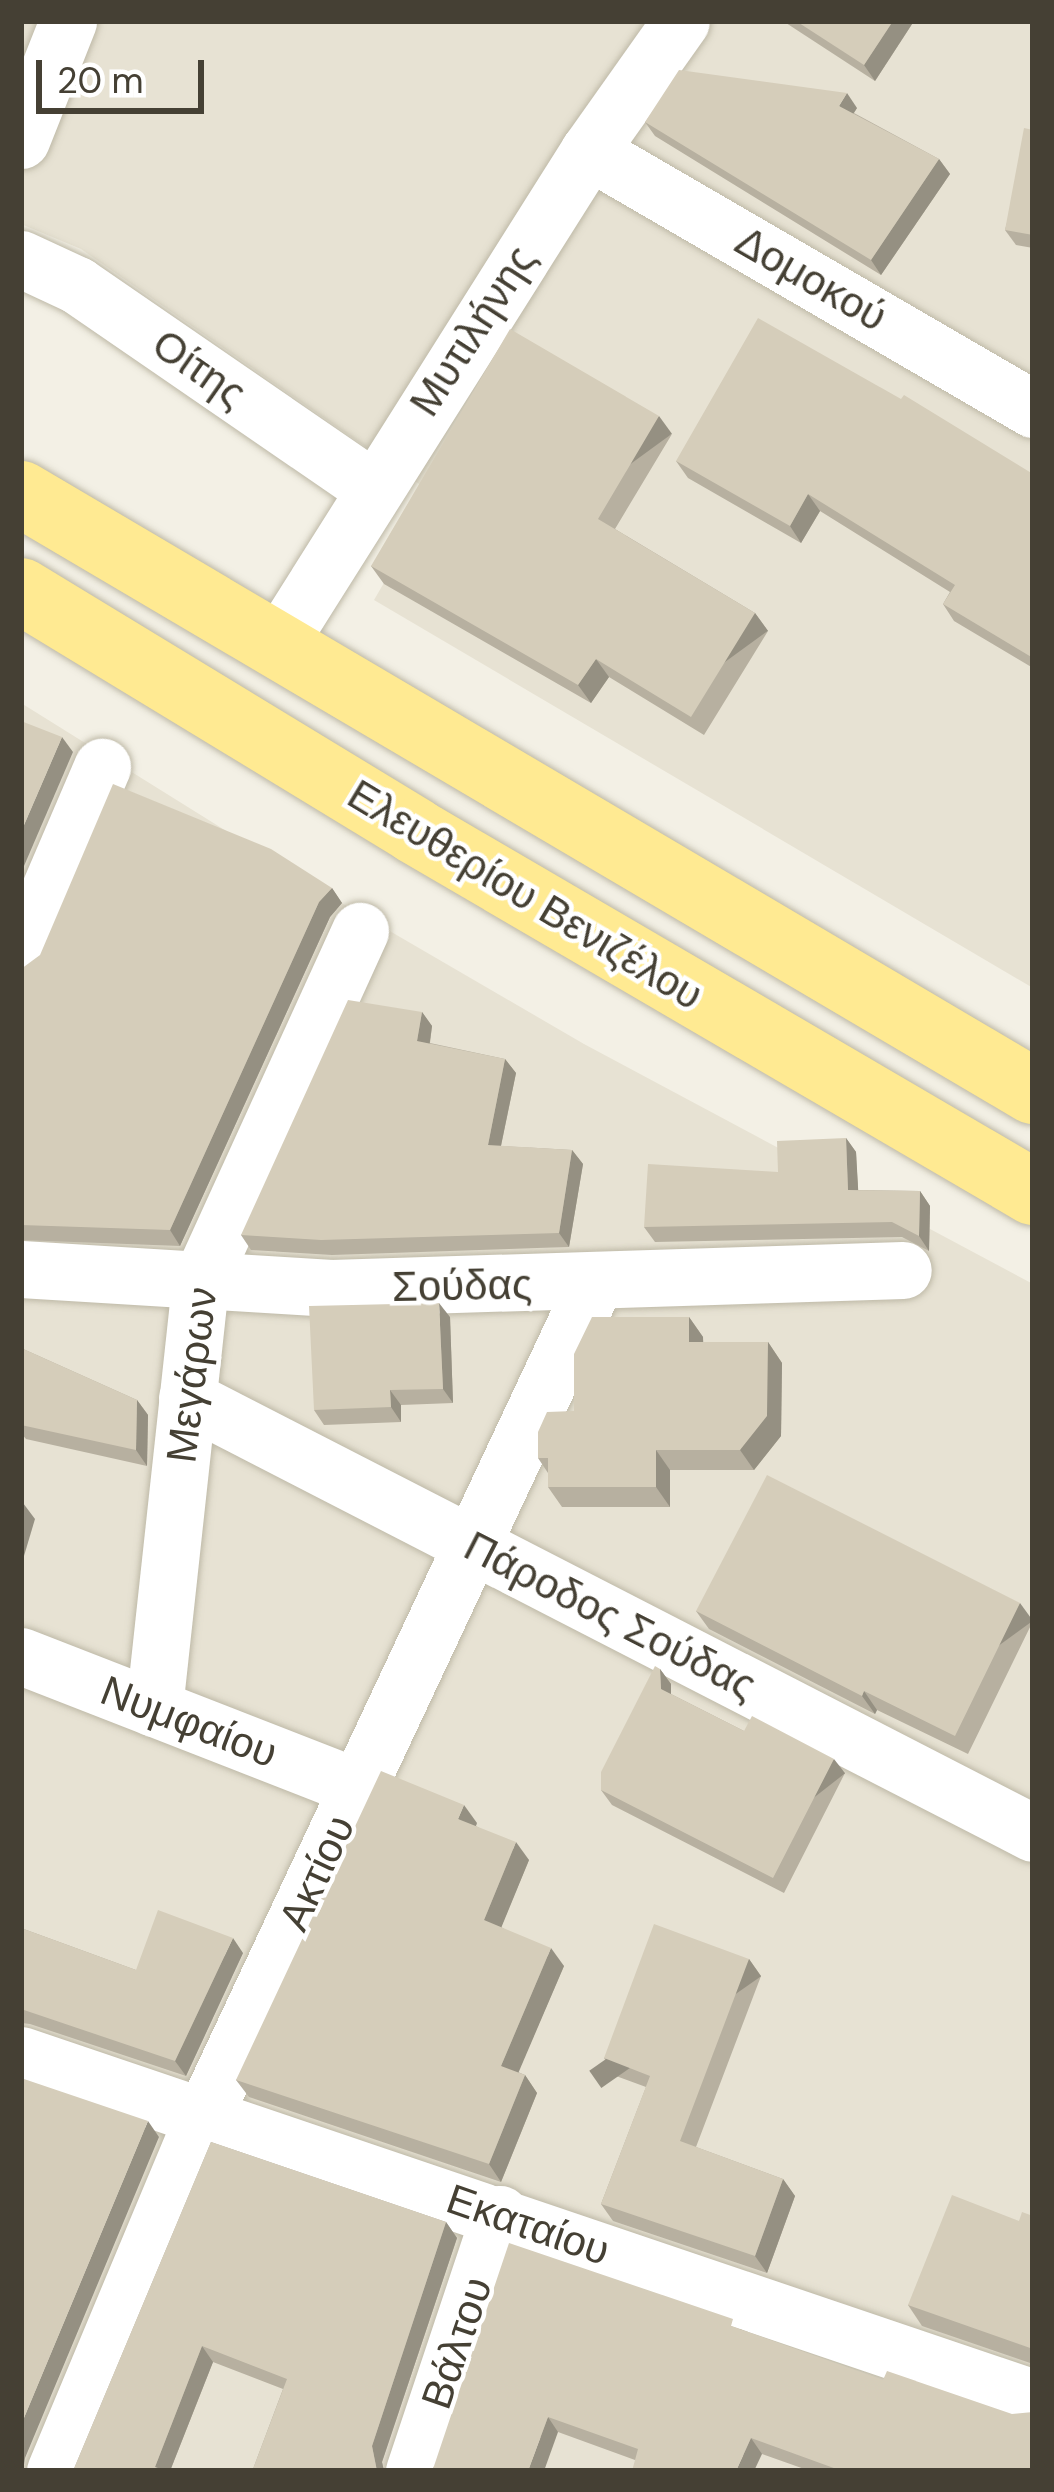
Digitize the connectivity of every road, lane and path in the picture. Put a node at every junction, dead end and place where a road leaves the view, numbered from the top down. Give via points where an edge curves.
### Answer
1 (68, 21) edge
2 (681, 21) edge
3 (21, 140) edge
4 (589, 151) junction
5 (21, 260) edge
6 (1033, 409) edge
7 (372, 488) junction
8 (21, 494) edge
9 (21, 591) edge
10 (276, 647) junction
11 (102, 767) dead end
12 (360, 931) dead end
13 (21, 956) edge
14 (1033, 1091) edge
15 (1033, 1192) edge
16 (21, 1269) edge
17 (904, 1270) dead end
18 (200, 1282) junction
19 (595, 1282) junction
20 (187, 1398) junction
21 (473, 1545) junction
22 (21, 1656) edge
23 (154, 1708) junction
24 (357, 1787) junction
25 (1033, 1833) edge
26 (21, 2055) edge
27 (202, 2117) junction
28 (500, 2215) junction
29 (1033, 2398) edge
30 (55, 2471) edge
31 (414, 2471) edge

1 - 3 street
2 - 4 street, Μυτιλήνης
4 - 6 street, Δομοκού
4 - 7 street, Μυτιλήνης
5 - 7 street, Οίτης via 76,285
7 - 10 street, Μυτιλήνης
8 - 10 main road, Ελευθερίου Βενιζέλου
9 - 15 main road, Ελευθερίου Βενιζέλου
10 - 14 main road, Ελευθερίου Βενιζέλου
11 - 13 street
12 - 18 street, Μεγάρων
16 - 18 street, Σούδας
17 - 19 street, Σούδας
18 - 19 street, Σούδας
18 - 20 street, Μεγάρων
19 - 21 street, Ακτίου
20 - 21 street, Πάροδος Σούδας
20 - 23 street, Μεγάρων
21 - 24 street, Ακτίου
21 - 25 street, Πάροδος Σούδας
22 - 23 street, Νυμφαίου
23 - 24 street, Νυμφαίου
24 - 27 street, Ακτίου
26 - 27 street, Εκαταίου
27 - 28 street, Εκαταίου
27 - 30 street, Ακτίου
28 - 29 street, Εκαταίου
28 - 31 street, Βάλτου

